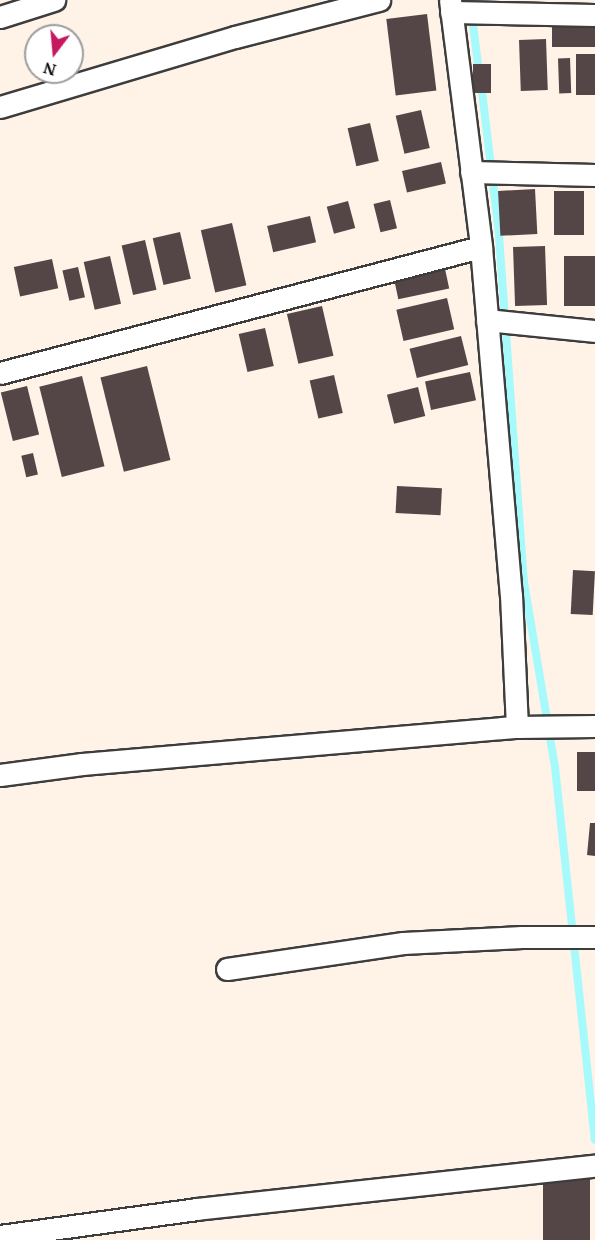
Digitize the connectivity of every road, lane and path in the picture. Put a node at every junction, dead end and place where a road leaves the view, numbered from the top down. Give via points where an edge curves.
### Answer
1 (54, 0) edge
2 (379, 0) edge
3 (451, 6) edge
4 (595, 15) edge
5 (0, 16) edge
6 (0, 107) edge
7 (471, 172) junction
8 (595, 175) edge
9 (481, 247) junction
10 (487, 320) junction
11 (595, 331) edge
12 (0, 373) edge
13 (595, 726) edge
14 (517, 727) junction
15 (0, 775) edge
16 (595, 937) edge
17 (227, 969) dead end
18 (595, 1166) edge
19 (0, 1236) edge

1 - 5 street
2 - 6 street via 235,37
3 - 4 street
3 - 7 street
7 - 8 street
7 - 9 street
9 - 10 street
9 - 12 street
10 - 11 street
10 - 14 street via 511,595
13 - 14 street
14 - 15 street via 82,764
16 - 17 street via 403,943
18 - 19 street via 196,1209

